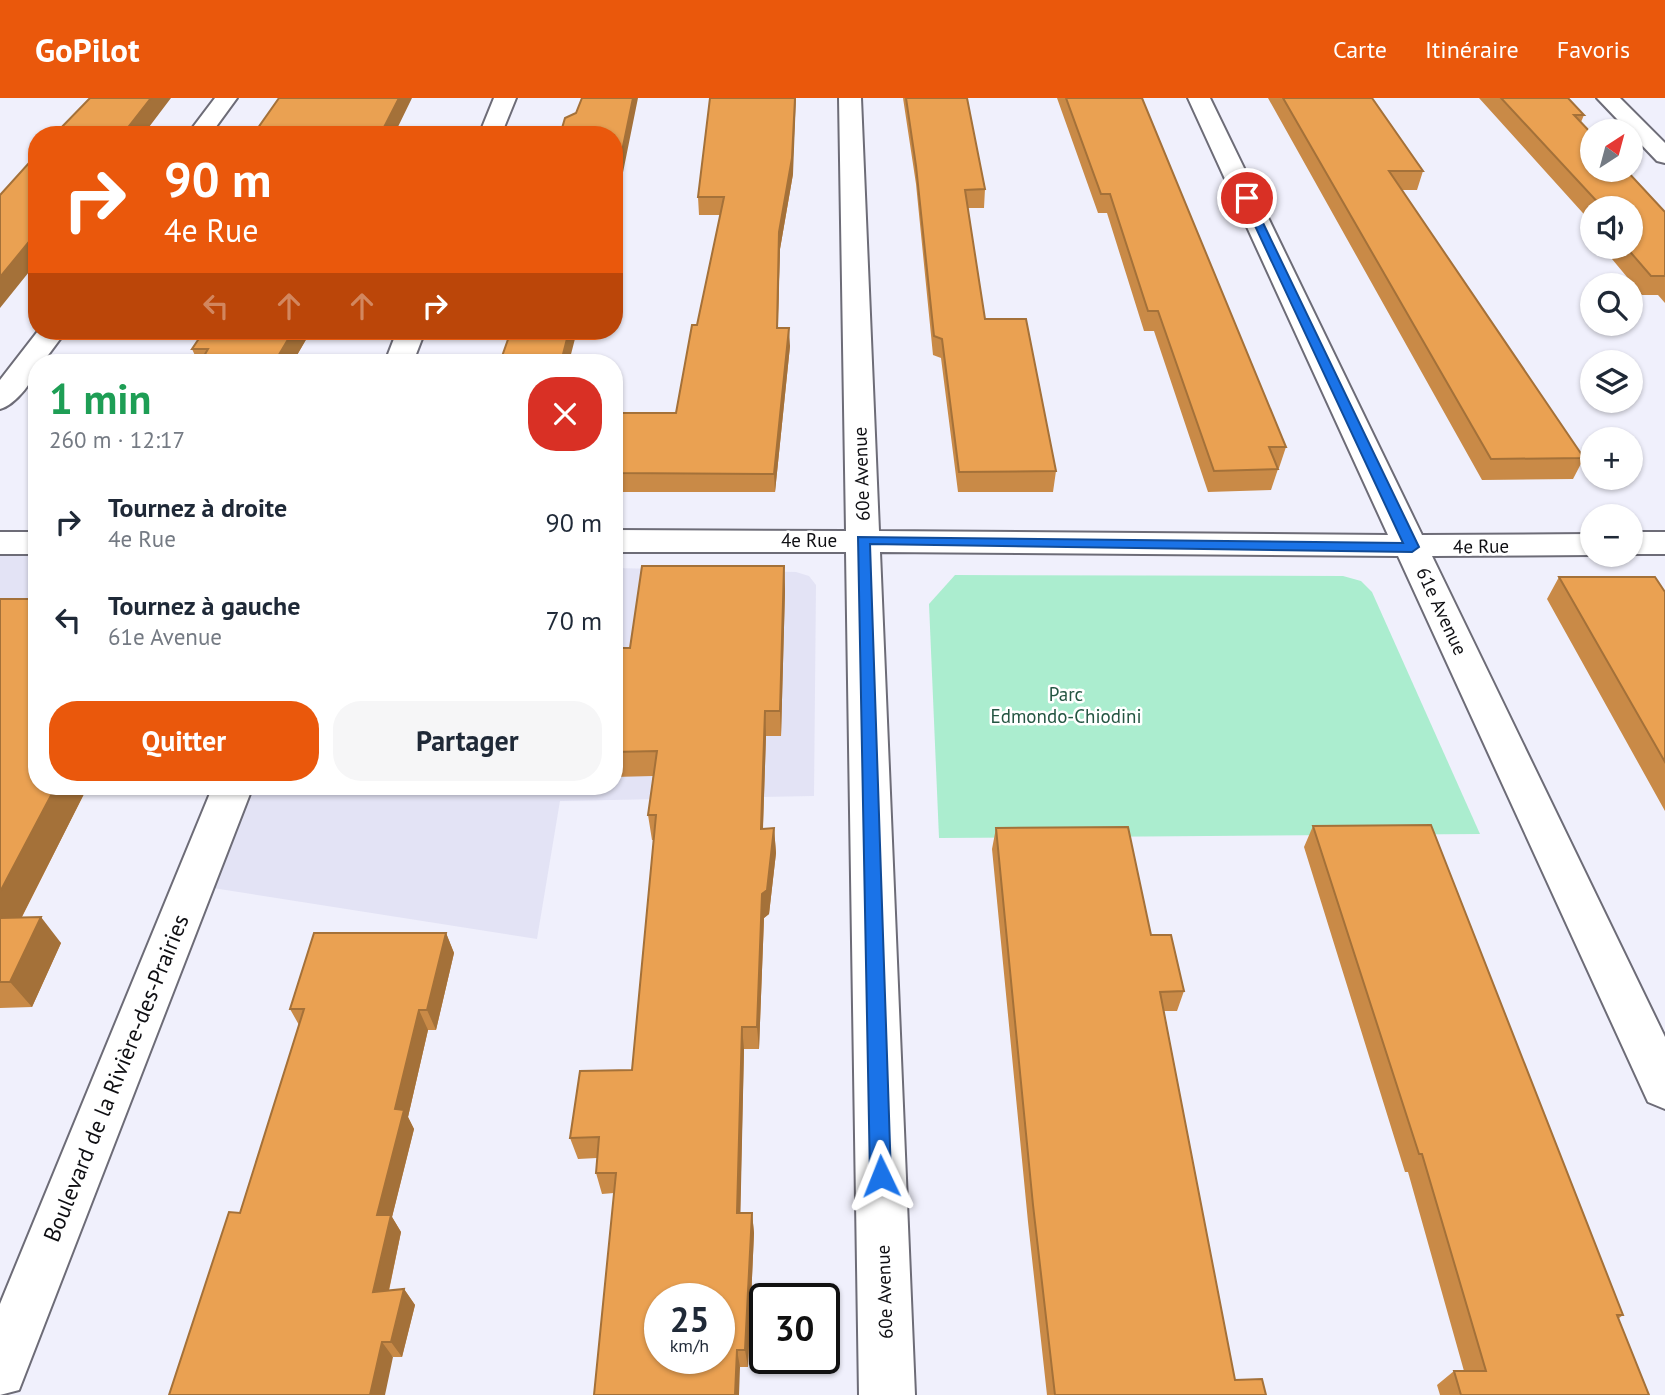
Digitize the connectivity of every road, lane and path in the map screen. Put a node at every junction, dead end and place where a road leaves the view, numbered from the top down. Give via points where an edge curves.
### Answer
1 (226, 98) edge
2 (505, 98) edge
3 (850, 98) edge
4 (1199, 98) edge
5 (1608, 98) edge
6 (205, 126) edge
7 (494, 126) edge
8 (1665, 156) edge
9 (45, 340) edge
10 (35, 354) edge
11 (28, 363) edge
12 (0, 400) edge
13 (863, 540) junction
14 (623, 541) edge
15 (0, 543) edge
16 (28, 543) edge
17 (1643, 543) edge
18 (1665, 543) edge
19 (1580, 544) edge
20 (1412, 547) junction
21 (229, 795) edge
22 (1665, 1087) edge
23 (0, 1371) edge
24 (887, 1395) edge

1 - 6 street
2 - 7 street
3 - 13 street, 60e Avenue
4 - 20 street, 61e Avenue
5 - 8 street
9 - 10 street
11 - 12 street
13 - 14 street, 4e Rue
13 - 20 street, 4e Rue
13 - 24 street, 60e Avenue
15 - 16 street
17 - 18 street
19 - 20 street, 4e Rue
20 - 22 street, 61e Avenue
21 - 23 street, Boulevard de la Rivière-des-Prairies

